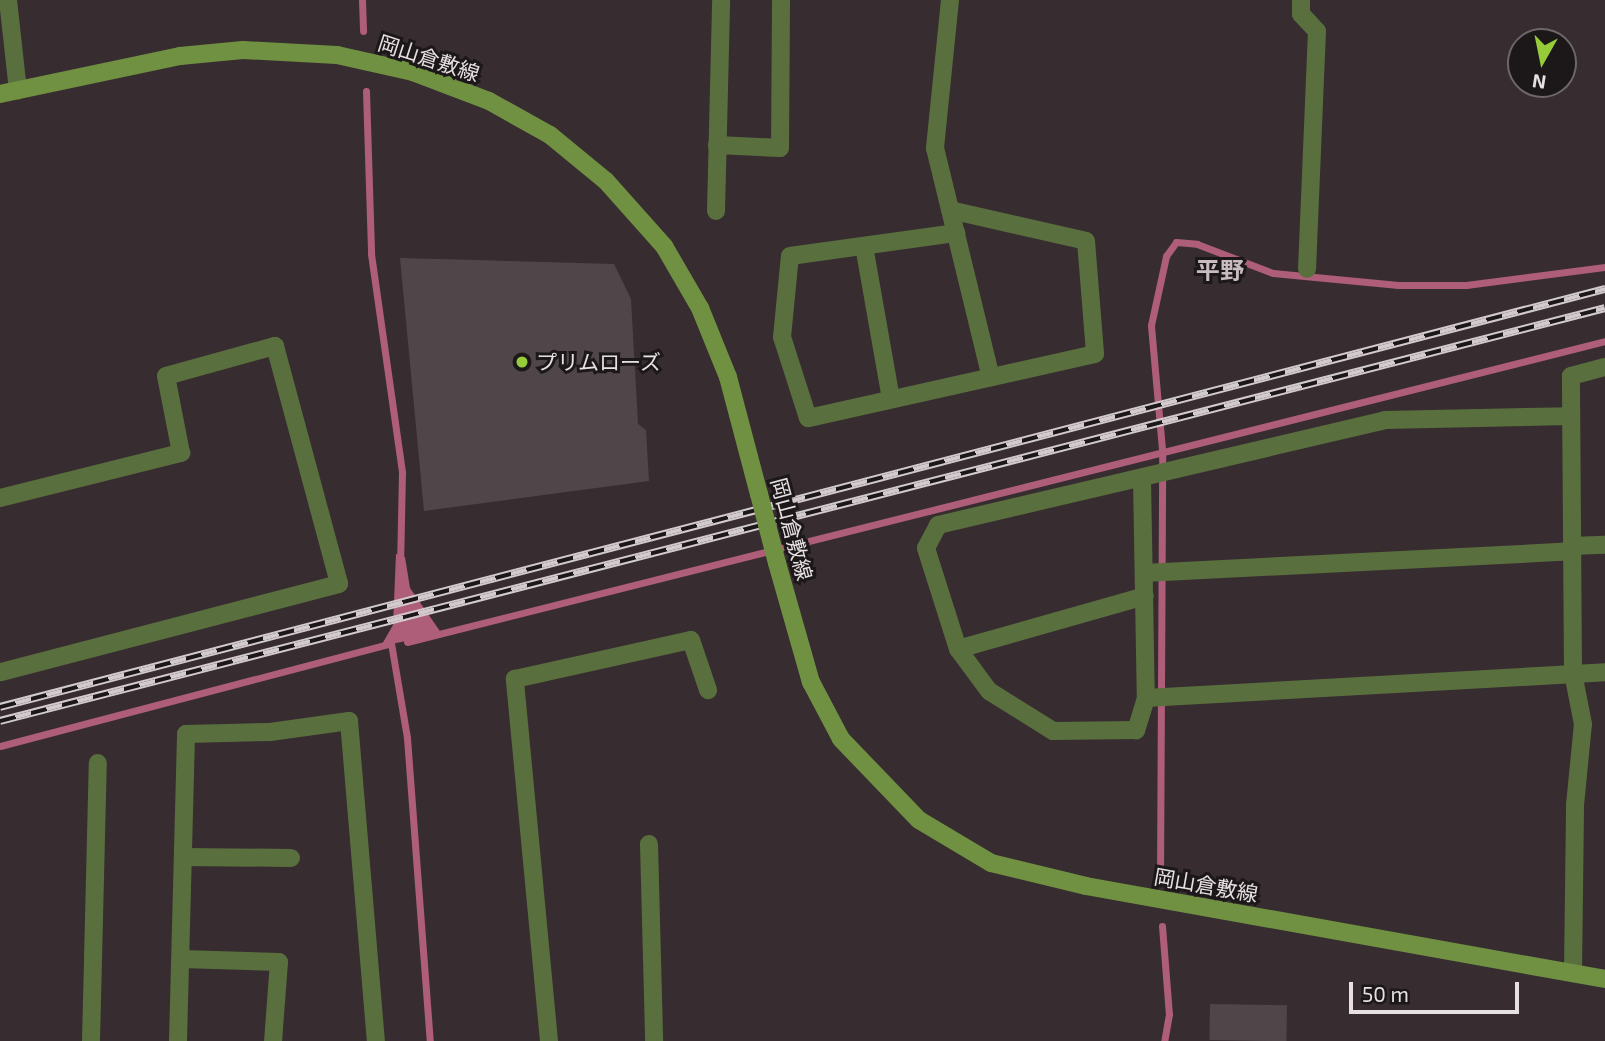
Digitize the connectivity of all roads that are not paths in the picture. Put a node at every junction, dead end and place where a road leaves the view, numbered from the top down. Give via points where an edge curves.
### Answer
1 (8, 0) edge
2 (720, 0) edge
3 (781, 0) edge
4 (950, 0) edge
5 (1301, 0) edge
6 (18, 90) junction
7 (0, 94) edge
8 (718, 145) junction
9 (950, 210) junction
10 (716, 211) dead end
11 (956, 233) junction
12 (864, 246) junction
13 (1307, 269) dead end
14 (1605, 367) edge
15 (992, 377) junction
16 (891, 399) junction
17 (1570, 416) junction
18 (1146, 478) junction
19 (0, 498) edge
20 (1605, 545) edge
21 (1571, 549) junction
22 (1148, 573) junction
23 (1145, 596) junction
24 (957, 649) junction
25 (0, 672) edge
26 (1605, 672) edge
27 (1573, 673) junction
28 (708, 690) dead end
29 (1156, 697) junction
30 (97, 762) dead end
31 (649, 844) dead end
32 (183, 857) junction
33 (291, 858) dead end
34 (181, 959) junction
35 (1573, 973) junction
36 (1605, 979) edge
37 (91, 1041) edge
38 (178, 1041) edge
39 (273, 1041) edge
40 (376, 1041) edge
41 (549, 1041) edge
42 (653, 1041) edge

1 - 6 street
2 - 8 street
3 - 8 street via 780,148
4 - 9 street via 934,148
5 - 13 street via 1301,14 1317,31
6 - 7 main road, 岡山倉敷線
6 - 35 main road, 岡山倉敷線, bridge via 180,56 243,50 337,55 413,72 489,101 550,135 606,181 664,246 700,308 728,377 811,682 841,739 919,820 991,863 1063,882
8 - 10 street
9 - 11 street
9 - 15 street via 1086,241 1095,354
11 - 12 street
11 - 15 street
12 - 16 street
12 - 16 street via 790,256 782,337 808,418
14 - 17 street via 1571,376
15 - 16 street
17 - 18 street via 1385,420
17 - 21 street
18 - 22 street
18 - 24 street via 1119,478 938,525 926,548
19 - 25 street via 181,453 166,376 275,346 340,584
20 - 21 street
21 - 22 street
21 - 27 street
22 - 23 street
23 - 24 street
23 - 29 street
24 - 29 street via 989,691 1053,731 1136,730
26 - 27 street
27 - 29 street
27 - 35 street via 1583,724 1574,805
28 - 41 street via 691,640 515,679
30 - 37 street
31 - 42 street
32 - 33 street
32 - 34 street
32 - 40 street via 186,734 270,733 349,720
34 - 38 street
34 - 39 street via 279,962
35 - 36 main road, 岡山倉敷線

